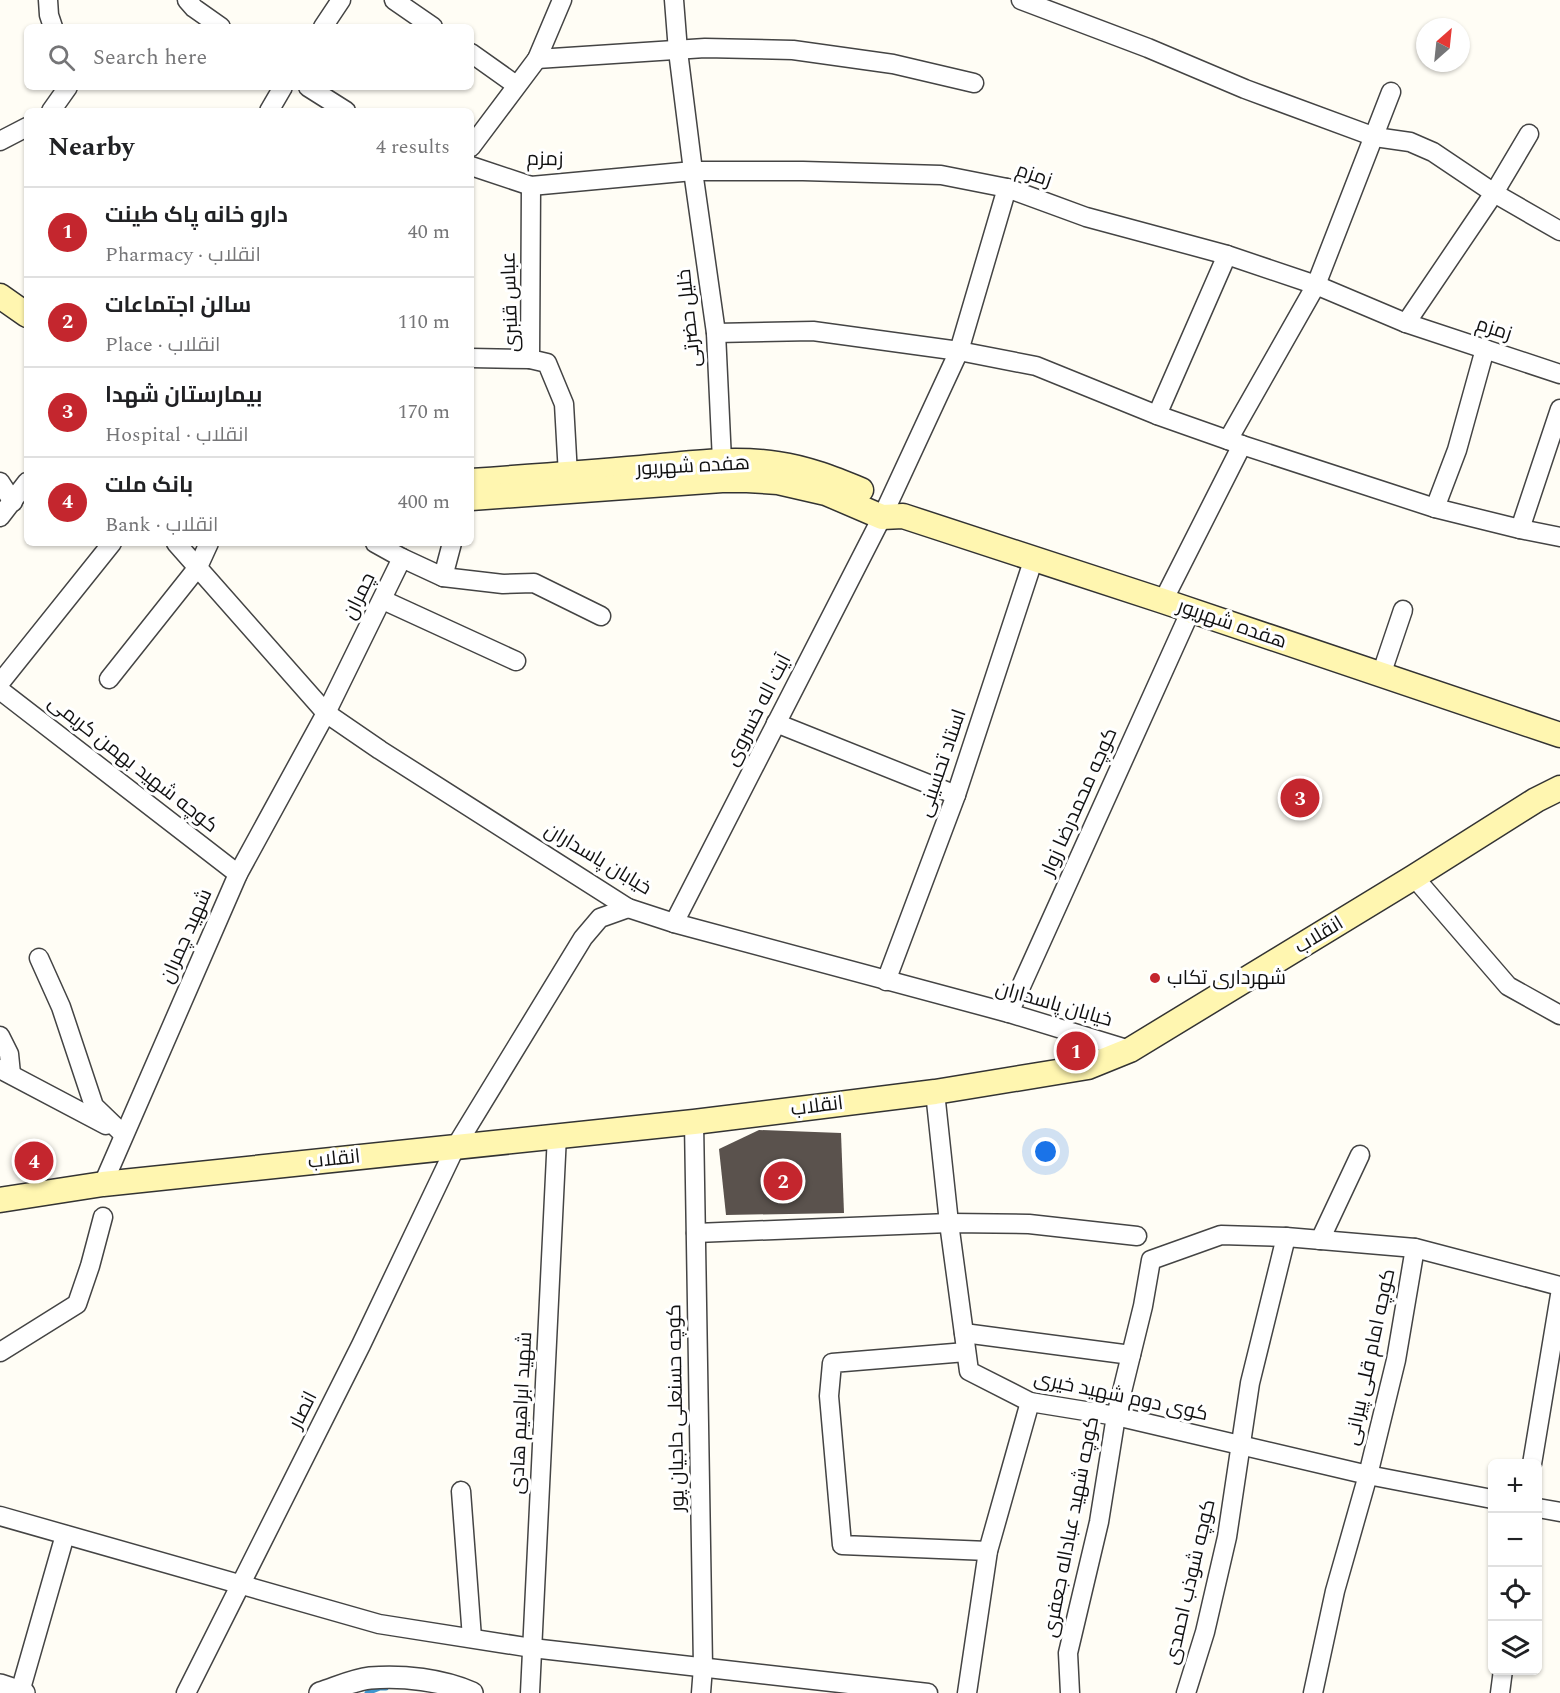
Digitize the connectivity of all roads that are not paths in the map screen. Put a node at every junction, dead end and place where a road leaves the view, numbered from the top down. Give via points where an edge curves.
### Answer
1 (48, 0) edge
2 (187, 0) edge
3 (341, 0) edge
4 (394, 0) edge
5 (562, 0) edge
6 (674, 0) edge
7 (1021, 0) edge
8 (52, 24) edge
9 (217, 24) edge
10 (325, 24) edge
11 (429, 24) edge
12 (678, 51) junction
13 (474, 55) edge
14 (537, 59) junction
15 (974, 82) dead end
16 (516, 85) junction
17 (66, 90) edge
18 (281, 90) edge
19 (313, 90) edge
20 (1391, 93) dead end
21 (53, 108) edge
22 (271, 108) edge
23 (341, 108) edge
24 (24, 129) edge
25 (1529, 134) dead end
26 (1375, 136) junction
27 (0, 141) edge
28 (474, 143) edge
29 (474, 167) edge
30 (693, 171) junction
31 (531, 186) junction
32 (1007, 189) junction
33 (1494, 193) junction
34 (1560, 231) edge
35 (1227, 255) junction
36 (1316, 285) junction
37 (0, 297) edge
38 (24, 313) edge
39 (1406, 323) junction
40 (716, 333) junction
41 (1485, 349) junction
42 (959, 351) junction
43 (474, 358) edge
44 (530, 359) junction
45 (1560, 374) edge
46 (1560, 409) edge
47 (1157, 416) junction
48 (1235, 442) junction
49 (722, 461) junction
50 (568, 475) junction
51 (474, 481) edge
52 (0, 482) edge
53 (24, 486) edge
54 (474, 498) edge
55 (13, 502) junction
56 (1435, 508) junction
57 (892, 512) junction
58 (0, 517) edge
59 (1520, 530) junction
60 (1560, 537) edge
61 (110, 546) edge
62 (179, 546) edge
63 (208, 546) edge
64 (380, 546) edge
65 (451, 546) edge
66 (402, 558) junction
67 (1034, 558) junction
68 (198, 567) junction
69 (443, 577) junction
70 (383, 600) junction
71 (1163, 601) junction
72 (1191, 610) junction
73 (1402, 610) dead end
74 (601, 616) dead end
75 (516, 661) dead end
76 (1381, 675) junction
77 (109, 679) dead end
78 (0, 683) edge
79 (0, 690) edge
80 (326, 713) junction
81 (776, 723) junction
82 (1560, 735) edge
83 (1560, 788) edge
84 (956, 795) junction
85 (238, 874) junction
86 (1414, 877) junction
87 (628, 908) junction
88 (674, 923) junction
89 (39, 958) dead end
90 (886, 981) junction
91 (1009, 1013) junction
92 (1560, 1015) edge
93 (0, 1036) edge
94 (1130, 1050) junction
95 (5, 1071) edge
96 (935, 1092) junction
97 (694, 1122) junction
98 (123, 1134) junction
99 (557, 1135) junction
100 (456, 1146) junction
101 (1360, 1155) dead end
102 (103, 1184) junction
103 (0, 1200) edge
104 (103, 1217) dead end
105 (949, 1223) junction
106 (696, 1233) junction
107 (1137, 1236) dead end
108 (1286, 1237) junction
109 (1320, 1240) junction
110 (1415, 1248) junction
111 (1560, 1286) edge
112 (1560, 1295) edge
113 (964, 1333) junction
114 (0, 1352) edge
115 (966, 1352) junction
116 (1131, 1355) junction
117 (1030, 1402) junction
118 (1116, 1416) junction
119 (1240, 1444) junction
120 (1533, 1459) edge
121 (1368, 1474) junction
122 (461, 1491) dead end
123 (1488, 1498) edge
124 (1542, 1509) edge
125 (1560, 1512) edge
126 (0, 1516) edge
127 (65, 1535) junction
128 (988, 1551) junction
129 (240, 1583) junction
130 (472, 1638) junction
131 (532, 1648) junction
132 (703, 1667) junction
133 (1502, 1675) edge
134 (0, 1685) edge
135 (22, 1693) edge
136 (186, 1693) edge
137 (320, 1693) edge
138 (472, 1693) edge
139 (530, 1693) edge
140 (701, 1693) edge
141 (928, 1693) edge
142 (967, 1693) edge
143 (1070, 1693) edge
144 (1186, 1693) edge
145 (1313, 1693) edge
146 (1500, 1693) edge

1 - 8 street
2 - 9 street
3 - 10 street
4 - 11 street
5 - 14 street
6 - 12 street, خلیل حضرتی
7 - 26 street
12 - 14 street
12 - 15 street via 793,50 893,64
12 - 30 street, خلیل حضرتی
13 - 16 street
14 - 16 street
16 - 28 street
17 - 21 street
18 - 22 street
19 - 23 street
20 - 26 street
24 - 27 street
25 - 33 street
26 - 33 street via 1410,142 1433,152
26 - 36 street
29 - 31 street, زمزم
30 - 31 street, زمزم
30 - 32 street, زمزم via 941,176
30 - 40 street, خلیل حضرتی
31 - 44 street, عباس قنبری
32 - 35 street, زمزم via 1086,217
32 - 42 street, آیت اله خسروی
33 - 34 street
33 - 39 street
35 - 36 street, زمزم
35 - 47 street
36 - 39 street, زمزم
36 - 48 street
37 - 38 main road
39 - 41 street, زمزم
40 - 42 street via 813,331
40 - 49 street, خلیل حضرتی
41 - 45 street, زمزم
41 - 56 street
42 - 47 street via 1036,366
42 - 57 street, آیت اله خسروی
43 - 44 street
44 - 50 street, عباس قنبری via 547,363 564,404
46 - 59 street
47 - 48 street
48 - 56 street
48 - 71 street
49 - 50 main road, هفده شهریور
49 - 57 main road, هفده شهریور via 779,464 825,475
50 - 51 main road, هفده شهریور
52 - 55 street
53 - 55 street
54 - 57 main road, هفده شهریور via 747,480 778,482
55 - 58 street
56 - 59 street
57 - 67 main road, هفده شهریور
57 - 81 street, آیت اله خسروی
59 - 60 street
61 - 78 street
62 - 68 street, خیابان پاسداران
63 - 68 street
64 - 66 street
65 - 69 street
66 - 69 street
66 - 70 street, چمران
67 - 71 main road, هفده شهریور
67 - 84 street, استاد تحسینی
68 - 77 street
68 - 80 street, خیابان پاسداران
69 - 74 street via 503,584 534,583
70 - 75 street
70 - 80 street, چمران
71 - 72 main road, هفده شهریور
72 - 76 main road, هفده شهریور
72 - 91 street, کوچه محمدرضا زوار
73 - 76 street
76 - 82 main road, هفده شهریور
79 - 85 street, کوچه شهید بهمن کریمی
80 - 85 street, شهید چمران
80 - 87 street, خیابان پاسداران
81 - 84 street
81 - 88 street, آیت اله خسروی
83 - 86 main road, انقلاب
84 - 90 street, استاد تحسینی
85 - 98 street, شهید چمران
86 - 92 street via 1508,986
86 - 94 main road, انقلاب
87 - 88 street, خیابان پاسداران
87 - 100 street via 600,918 583,938
88 - 90 street, خیابان پاسداران
89 - 98 street via 61,1007 94,1106
90 - 91 street, خیابان پاسداران
91 - 94 street, خیابان پاسداران
93 - 95 street via 9,1054
94 - 96 main road, انقلاب via 1088,1067
95 - 98 street
96 - 97 main road, انقلاب
96 - 105 street, کوی دوم شهید خیری
97 - 99 main road, انقلاب
97 - 106 street, کوچه حسنعلی حاجیان پور
98 - 102 street, شهید چمران
99 - 100 main road, انقلاب
99 - 131 street, شهید ابراهیم هادی
100 - 102 main road, انقلاب
100 - 129 street, انصار via 356,1356
101 - 109 street
102 - 103 main road, انقلاب
104 - 114 street via 77,1304
105 - 106 street
105 - 107 street via 1029,1224
105 - 113 street, کوی دوم شهید خیری
106 - 132 street, کوچه حسنعلی حاجیان پور
108 - 109 street, کوچه شهید عباداله جعفری
108 - 116 street, کوچه شهید عباداله جعفری via 1221,1235 1151,1260
108 - 119 street via 1250,1383
109 - 110 street, کوچه شهید عباداله جعفری
110 - 111 street, کوچه شهید عباداله جعفری
110 - 121 street, کوچه امام قلی پیرانی via 1396,1360
112 - 120 street
113 - 115 street, کوی دوم شهید خیری
113 - 116 street
115 - 117 street, کوی دوم شهید خیری via 969,1371
115 - 128 street via 832,1363 829,1395 842,1545
116 - 118 street, کوچه شهید عباداله جعفری
117 - 118 street, کوی دوم شهید خیری
117 - 128 street
118 - 119 street, کوی دوم شهید خیری
118 - 143 street, کوچه شهید عباداله جعفری via 1099,1522 1068,1653
119 - 121 street, کوی دوم شهید خیری
119 - 144 street, کوچه شوذب احمدی via 1227,1537
121 - 123 street, کوی دوم شهید خیری
121 - 145 street, کوچه امام قلی پیرانی via 1335,1592
122 - 130 street
124 - 125 street
126 - 127 street
127 - 129 street
127 - 135 street
128 - 142 street
129 - 130 street via 379,1624
129 - 136 street, انصار
130 - 131 street
131 - 132 street
131 - 139 street, شهید ابراهیم هادی
132 - 140 street, کوچه حسنعلی حاجیان پور
132 - 141 street
133 - 146 street
134 - 135 street
137 - 138 street via 368,1678 405,1677

